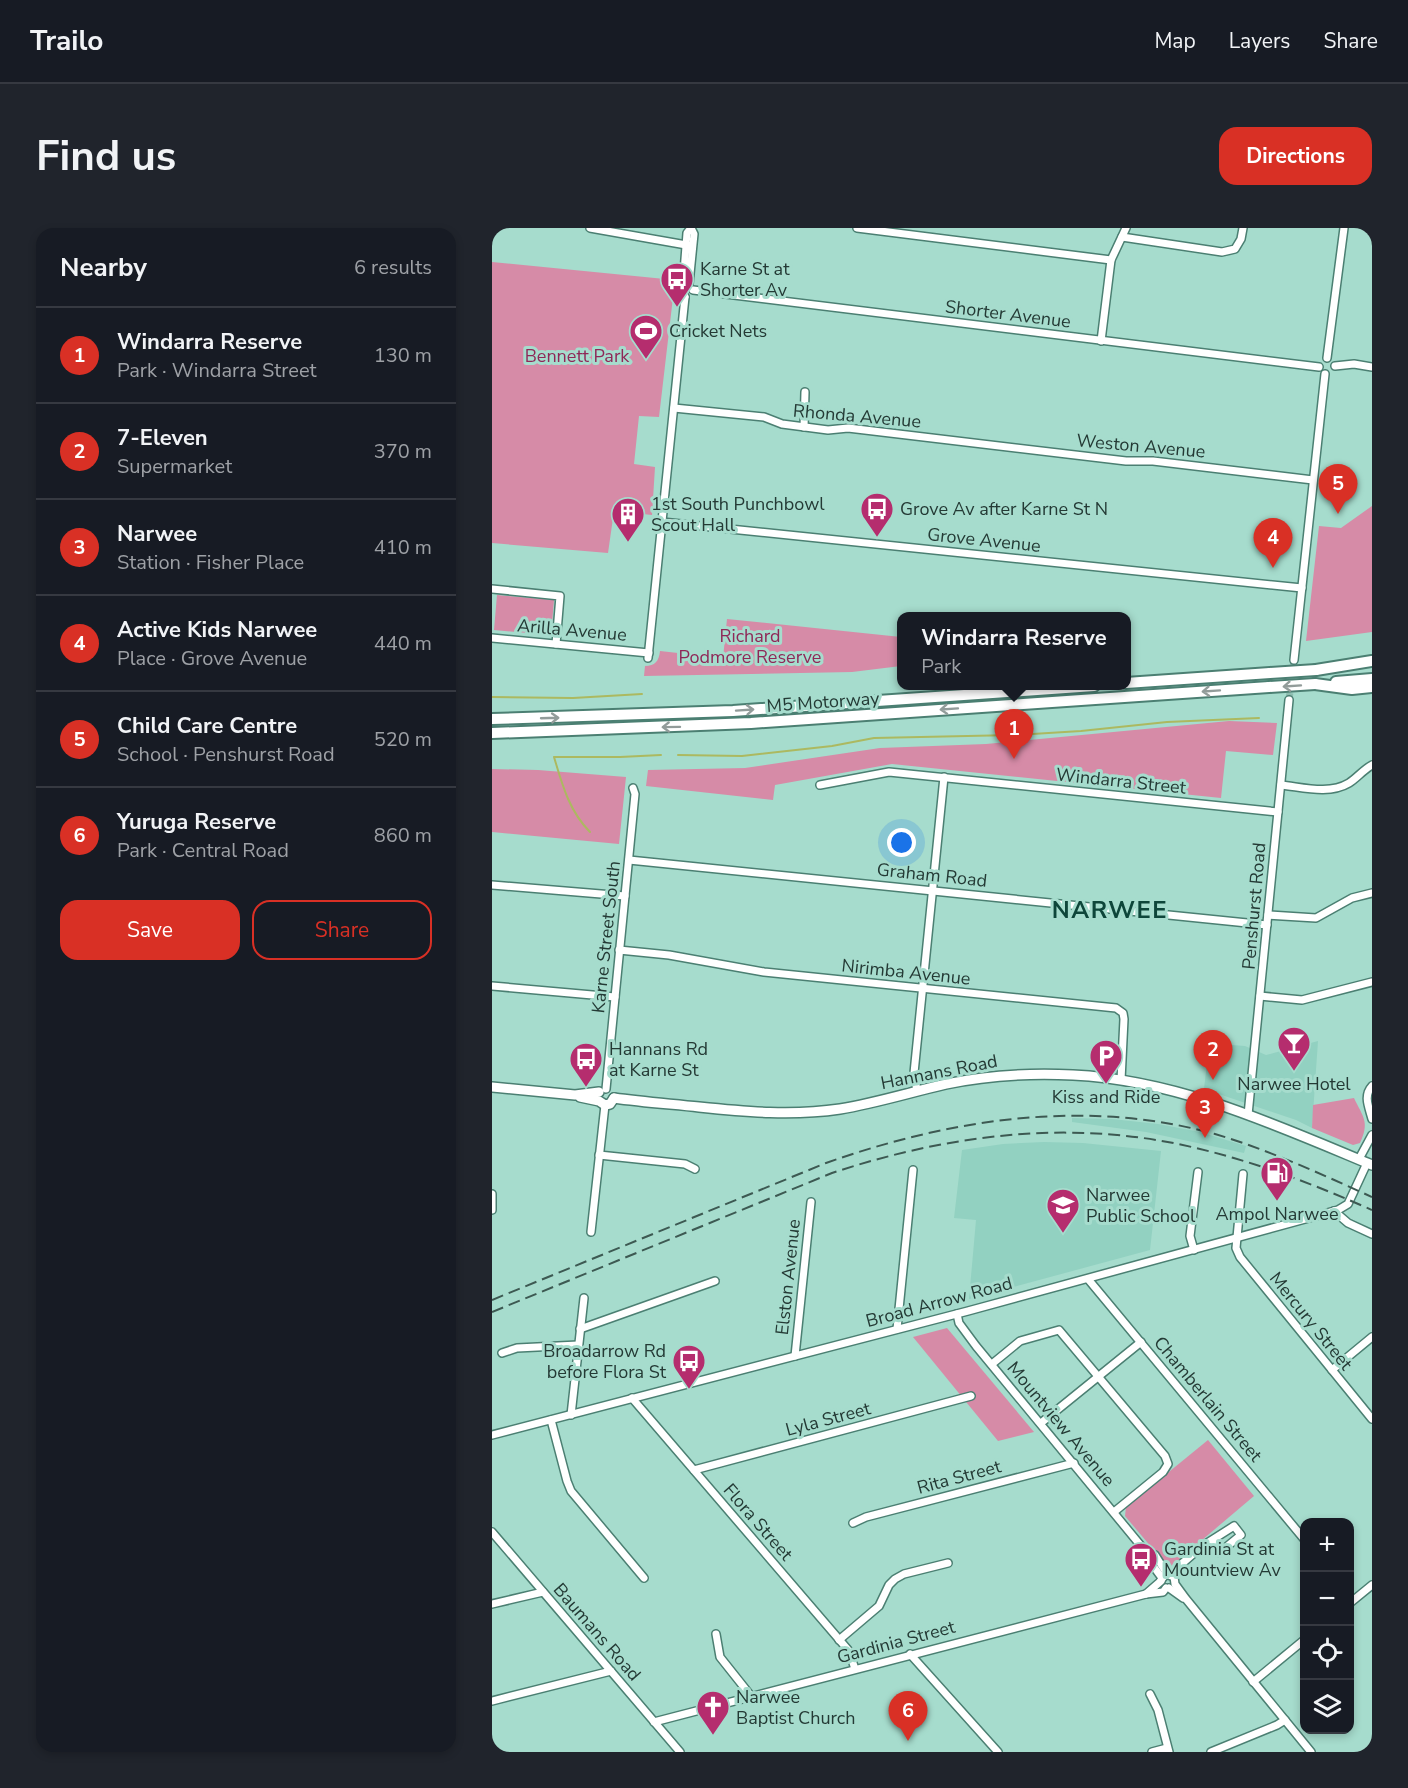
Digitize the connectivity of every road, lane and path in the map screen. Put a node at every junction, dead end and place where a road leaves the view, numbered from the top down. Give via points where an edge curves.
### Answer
1 (590, 228) edge
2 (692, 228) edge
3 (857, 228) edge
4 (1126, 228) edge
5 (1243, 228) edge
6 (1344, 228) edge
7 (886, 230) edge
8 (1122, 237) junction
9 (689, 246) junction
10 (1111, 260) junction
11 (688, 286) junction
12 (685, 297) junction
13 (1101, 340) junction
14 (1327, 358) junction
15 (1335, 366) junction
16 (1319, 367) junction
17 (1372, 367) edge
18 (1326, 374) junction
19 (805, 392) dead end
20 (674, 408) junction
21 (804, 427) junction
22 (966, 443) joint
23 (1313, 480) junction
24 (662, 522) junction
25 (1302, 588) junction
26 (492, 589) edge
27 (492, 638) edge
28 (556, 644) junction
29 (1294, 660) tunnel mouth
30 (1372, 661) edge
31 (1372, 668) edge
32 (1316, 670) junction
33 (1372, 679) edge
34 (1131, 683) edge
35 (1315, 684) junction
36 (1372, 687) edge
37 (1036, 690) edge
38 (1289, 700) tunnel mouth
39 (492, 719) edge
40 (492, 733) edge
41 (1372, 765) edge
42 (944, 777) junction
43 (820, 785) dead end
44 (1281, 785) junction
45 (633, 788) dead end
46 (1278, 812) junction
47 (629, 860) junction
48 (492, 885) edge
49 (932, 890) junction
50 (1372, 893) edge
51 (625, 896) junction
52 (1268, 915) junction
53 (1267, 925) junction
54 (619, 950) junction
55 (1372, 981) edge
56 (492, 986) edge
57 (922, 988) junction
58 (1260, 996) junction
59 (615, 997) junction
60 (1121, 1080) junction
61 (1372, 1086) edge
62 (492, 1088) edge
63 (917, 1091) junction
64 (602, 1097) junction
65 (1248, 1115) junction
66 (1372, 1119) edge
67 (1372, 1135) edge
68 (599, 1155) junction
69 (1366, 1162) edge
70 (696, 1168) dead end
71 (913, 1170) dead end
72 (1198, 1172) dead end
73 (1243, 1174) dead end
74 (492, 1194) edge
75 (811, 1202) dead end
76 (492, 1210) edge
77 (1334, 1211) junction
78 (591, 1232) dead end
79 (1372, 1234) edge
80 (1237, 1238) junction
81 (1194, 1250) junction
82 (1088, 1279) junction
83 (715, 1281) dead end
84 (584, 1298) dead end
85 (957, 1314) junction
86 (580, 1329) junction
87 (897, 1329) junction
88 (1372, 1337) edge
89 (1141, 1341) junction
90 (578, 1345) junction
91 (502, 1353) dead end
92 (795, 1356) junction
93 (992, 1364) junction
94 (1332, 1370) junction
95 (1098, 1375) junction
96 (971, 1396) dead end
97 (632, 1398) junction
98 (571, 1415) junction
99 (1372, 1419) edge
100 (551, 1420) junction
101 (1041, 1423) junction
102 (492, 1435) edge
103 (1074, 1463) junction
104 (694, 1470) junction
105 (1114, 1512) junction
106 (852, 1522) dead end
107 (492, 1532) edge
108 (1300, 1533) edge
109 (1212, 1542) dead end
110 (948, 1563) dead end
111 (1165, 1577) junction
112 (644, 1578) dead end
113 (1372, 1585) edge
114 (1170, 1587) junction
115 (543, 1592) junction
116 (1146, 1594) junction
117 (1354, 1596) edge
118 (492, 1604) edge
119 (716, 1634) dead end
120 (838, 1640) junction
121 (1300, 1644) edge
122 (910, 1654) junction
123 (855, 1669) junction
124 (611, 1671) junction
125 (1253, 1682) junction
126 (1150, 1694) dead end
127 (751, 1696) junction
128 (492, 1701) edge
129 (1285, 1720) junction
130 (654, 1722) junction
131 (1168, 1750) edge
132 (677, 1751) edge
133 (998, 1752) edge
134 (1152, 1752) edge
135 (1211, 1752) edge
136 (1311, 1752) edge

1 - 9 street
2 - 9 street
3 - 7 street
4 - 8 street
5 - 8 street via 1234,249 1222,252
6 - 14 street
7 - 10 street
8 - 10 street
9 - 11 street
10 - 13 street
11 - 12 street via 681,292
11 - 12 street via 691,296
11 - 13 street, Shorter Avenue
12 - 20 street
13 - 16 street, Shorter Avenue
14 - 15 street
14 - 16 street via 1321,360
15 - 17 street
15 - 18 street
16 - 18 street
18 - 23 street
19 - 21 street
20 - 21 street, Rhonda Avenue via 764,417
20 - 24 street
21 - 22 street, Rhonda Avenue via 848,428
22 - 23 street, Weston Avenue
23 - 25 street
24 - 25 street, Grove Avenue
24 - 28 street, Arilla Avenue via 649,655
25 - 29 street
26 - 28 street via 560,596
27 - 28 street, Arilla Avenue
30 - 32 highway
31 - 32 highway
32 - 34 highway, bridge
33 - 35 highway, M5 Motorway
35 - 36 highway via 1352,689
35 -> 40 highway, M5 Motorway, bridge via 774,722
39 -> 37 highway, M5 Motorway via 733,711
38 - 44 street, Penshurst Road
41 - 44 street via 1338,788
42 - 43 street, Windarra Street via 889,772
42 - 46 street, Windarra Street
42 - 49 street
44 - 46 street, Penshurst Road
45 - 47 street, Karne Street South
46 - 52 street, Penshurst Road
47 - 49 street, Graham Road
47 - 51 street, Karne Street South
48 - 51 street
49 - 53 street, Graham Road
49 - 57 street
50 - 52 street via 1353,898 1316,918
51 - 54 street, Karne Street South
52 - 53 street, Penshurst Road
53 - 58 street, Penshurst Road
54 - 57 street, Nirimba Avenue via 764,972
54 - 59 street, Karne Street South
55 - 58 street via 1302,1000
56 - 59 street
57 - 60 street, Nirimba Avenue via 1116,1008 1124,1019
57 - 63 street via 914,1073
58 - 65 street, Penshurst Road
59 - 64 street, Karne Street South
60 - 63 main road, Hannans Road via 1028,1074 966,1080
60 - 65 main road, Hannans Road via 1199,1098
61 - 66 street via 1367,1099
62 - 64 main road
63 - 64 main road, Hannans Road via 805,1113 759,1113 614,1098 611,1091
64 - 68 street, Karne Street South
65 - 69 main road, Hannans Road
67 - 69 street, Broad Arrow Road
68 - 70 street
68 - 78 street, Karne Street South
69 - 77 street, Broad Arrow Road via 1348,1204
71 - 87 street
72 - 81 street via 1190,1236
73 - 80 street
74 - 76 street
75 - 92 street, Elston Avenue
77 - 79 street via 1348,1224
77 - 80 street, Broad Arrow Road
80 - 81 street, Broad Arrow Road
80 - 94 street, Mercury Street via 1240,1257
81 - 82 street, Broad Arrow Road
82 - 85 street, Broad Arrow Road
82 - 89 street, Chamberlain Street
83 - 86 street
84 - 86 street
85 - 87 street, Broad Arrow Road
85 - 93 street, Mountview Avenue via 959,1323
86 - 90 street
87 - 92 street, Broad Arrow Road
88 - 94 street
89 - 95 street
89 - 108 street, Chamberlain Street
90 - 91 street via 517,1348
90 - 98 street
92 - 97 street, Broad Arrow Road
93 - 95 street via 1020,1341 1059,1330
93 - 101 street, Mountview Avenue
94 - 99 street, Mercury Street
95 - 101 street
95 - 105 street via 1168,1464
96 - 104 street, Lyla Street
97 - 98 street, Broad Arrow Road
97 - 104 street, Flora Street
98 - 100 street, Broad Arrow Road
100 - 102 street, Broad Arrow Road
100 - 112 street via 572,1491
101 - 103 street, Mountview Avenue
103 - 105 street, Mountview Avenue
103 - 106 street, Rita Street
104 - 120 street, Flora Street
105 - 111 street, Mountview Avenue via 1146,1552 1155,1555
107 - 115 street, Baumans Road
109 - 111 street, Gardinia Street
110 - 120 street via 896,1579 879,1606
111 - 114 street
111 - 114 street via 1175,1579
111 - 116 street, Gardinia Street
113 - 117 street
114 - 116 street, Gardinia Street
114 - 125 street via 1186,1599
115 - 118 street
115 - 124 street, Baumans Road
116 - 122 street, Gardinia Street
119 - 127 street via 720,1657
120 - 123 street, Flora Street via 849,1651
121 - 125 street
122 - 123 street, Gardinia Street
122 - 133 street
123 - 127 street, Gardinia Street
124 - 128 street
124 - 130 street, Baumans Road
125 - 129 street
126 - 131 street
127 - 130 street, Gardinia Street
129 - 135 street
129 - 136 street
130 - 132 street, Baumans Road
131 - 134 street

